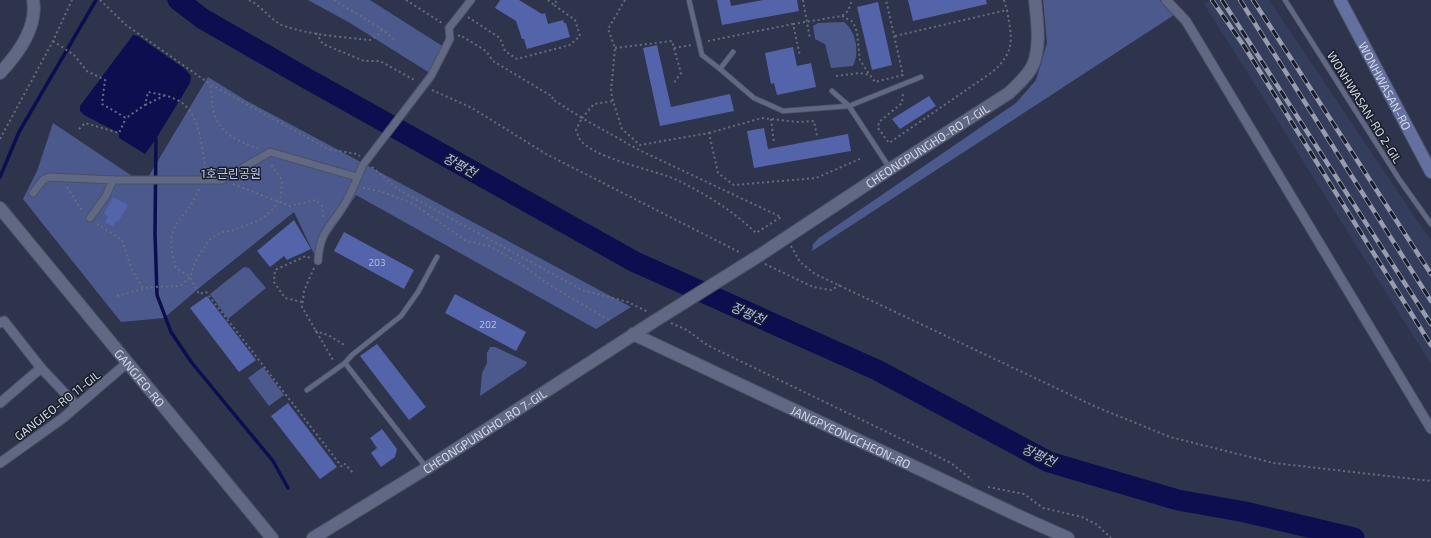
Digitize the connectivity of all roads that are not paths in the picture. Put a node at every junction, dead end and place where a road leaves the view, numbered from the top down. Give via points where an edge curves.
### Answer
1 (33, 0) edge
2 (471, 0) edge
3 (689, 0) edge
4 (1035, 0) edge
5 (1166, 0) edge
6 (1285, 0) edge
7 (1340, 0) edge
8 (733, 52) dead end
9 (720, 70) junction
10 (0, 73) edge
11 (921, 77) dead end
12 (832, 91) dead end
13 (849, 106) junction
14 (890, 169) junction
15 (1431, 172) edge
16 (357, 177) junction
17 (113, 180) junction
18 (33, 193) dead end
19 (3, 212) edge
20 (90, 218) road end
21 (1431, 224) edge
22 (437, 257) dead end
23 (318, 261) road end
24 (0, 323) edge
25 (633, 334) junction
26 (127, 363) junction
27 (345, 363) junction
28 (41, 368) junction
29 (306, 390) dead end
30 (0, 403) edge
31 (77, 406) junction
32 (1431, 429) edge
33 (0, 463) edge
34 (427, 468) junction
35 (272, 538) edge
36 (313, 538) edge
37 (1068, 538) edge

1 - 10 street via 35,9 24,42
2 - 16 street, bridge via 449,28 450,39 431,76
3 - 9 lane via 702,55
4 - 14 street, CHEONGPUNGHO-RO 7-GIL via 1037,47 1033,65 1023,79 1009,93
5 - 32 street via 1186,21
6 - 21 lane, WONHWASAN-RO 2-GIL via 1399,179
7 - 15 main road, WONHWASAN-RO
8 - 9 lane
9 - 13 lane via 754,98 783,111
11 - 13 lane
12 - 13 lane
13 - 14 lane
14 - 25 street, CHEONGPUNGHO-RO 7-GIL, bridge via 786,238 760,259 654,318
16 - 17 street via 270,152 222,180
16 - 23 street via 347,199 323,235
17 - 18 street via 50,177 42,180
17 - 20 street via 106,196
19 - 26 street, GANGJEO-RO
22 - 27 lane via 418,292 401,316
24 - 28 street via 4,321
25 - 34 street, CHEONGPUNGHO-RO 7-GIL
25 - 37 street, JANGPYEONGCHEON-RO
26 - 31 street, GANGJEO-RO 11-GIL
26 - 35 street, GANGJEO-RO
27 - 29 lane
27 - 34 lane
28 - 30 street
28 - 31 street
31 - 33 street, GANGJEO-RO 11-GIL
34 - 36 street, CHEONGPUNGHO-RO 7-GIL

